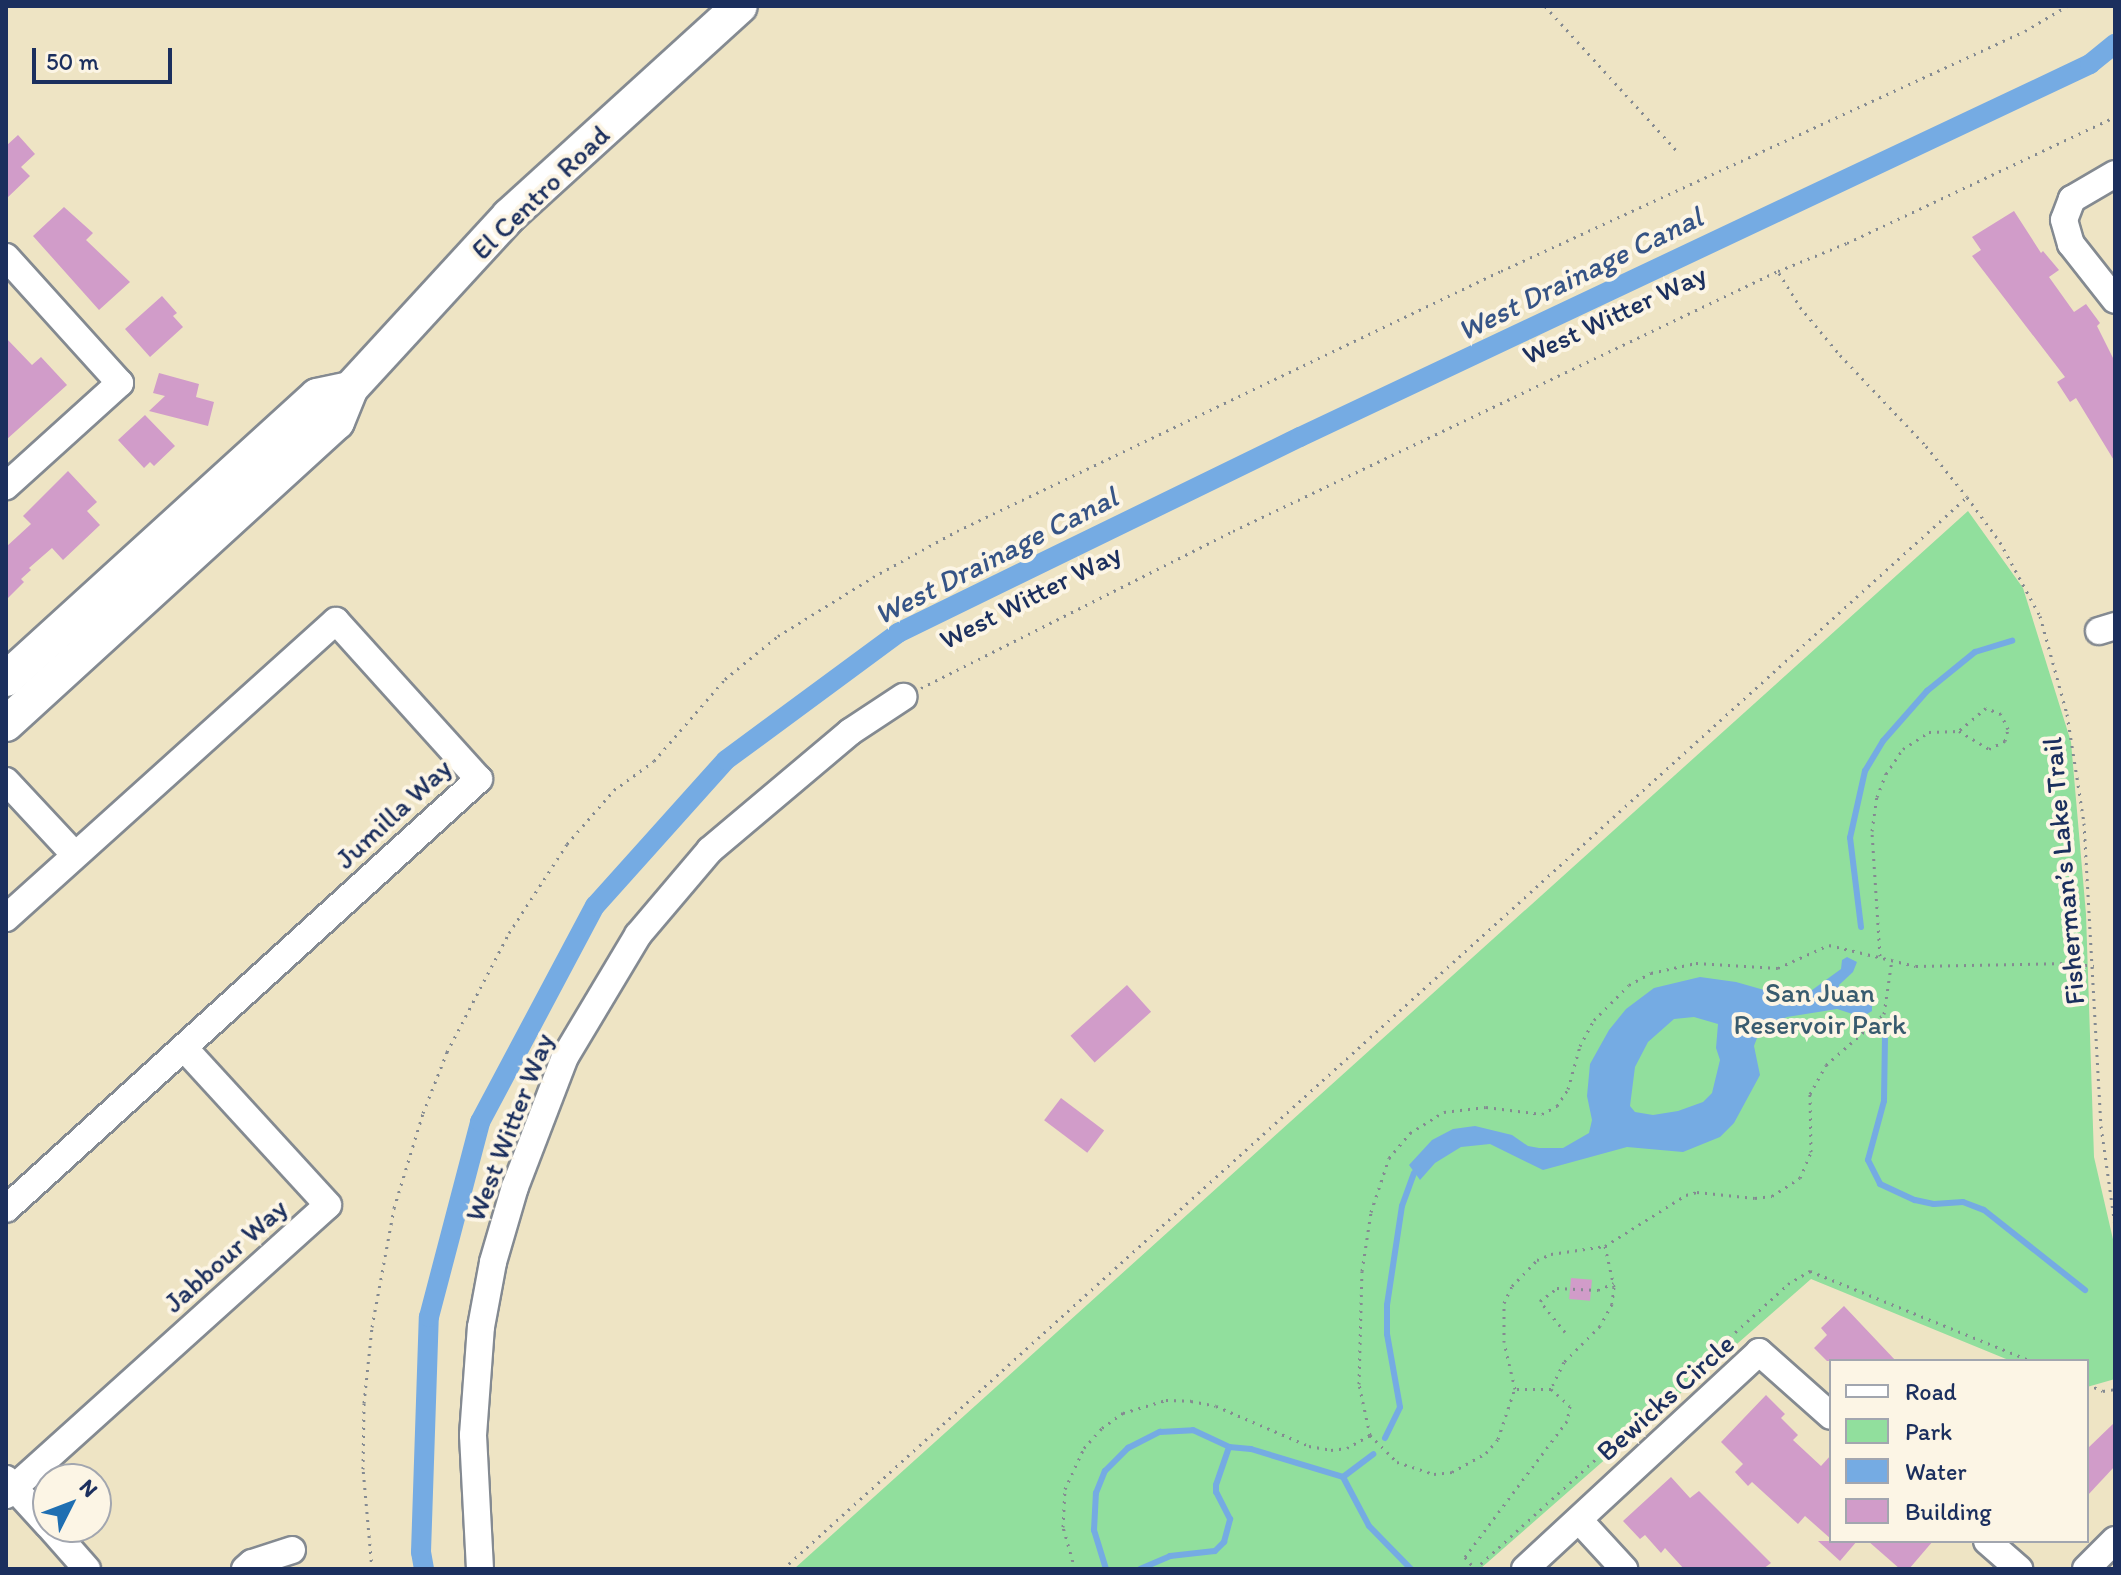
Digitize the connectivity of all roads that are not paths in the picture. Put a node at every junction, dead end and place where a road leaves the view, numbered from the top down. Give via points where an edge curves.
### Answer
1 (740, 6) edge
2 (2115, 174) edge
3 (6, 257) edge
4 (2115, 300) edge
5 (350, 389) junction
6 (6, 486) edge
7 (6, 679) edge
8 (903, 697) road end
9 (6, 724) edge
10 (6, 781) edge
11 (75, 855) junction
12 (6, 918) edge
13 (184, 1048) junction
14 (6, 1209) edge
15 (1829, 1414) edge
16 (9, 1487) edge
17 (32, 1509) edge
18 (1579, 1520) junction
19 (2115, 1540) edge
20 (64, 1543) edge
21 (1989, 1543) edge
22 (292, 1550) dead end
23 (87, 1569) edge
24 (245, 1569) edge
25 (480, 1569) edge
26 (1525, 1569) edge
27 (1624, 1569) edge
28 (2019, 1569) edge
29 (2086, 1569) edge

1 - 5 main road, El Centro Road via 509,216
2 - 4 street via 2072,199 2064,220 2071,244
3 - 6 street via 120,383
5 - 7 main road via 317,396
5 - 9 main road, El Centro Road via 337,422
8 - 25 street, West Witter Way via 850,732 710,850 638,935 565,1057 515,1187 481,1327 473,1435
10 - 11 street
11 - 12 street
11 - 13 street, Jumilla Way via 336,621 479,779
13 - 14 street, Jumilla Way
13 - 16 street, Jabbour Way via 328,1205
15 - 18 street, Bewicks Circle via 1759,1352
16 - 17 street
18 - 26 street
18 - 27 street
19 - 29 street
20 - 23 street
21 - 28 street
22 - 24 street

